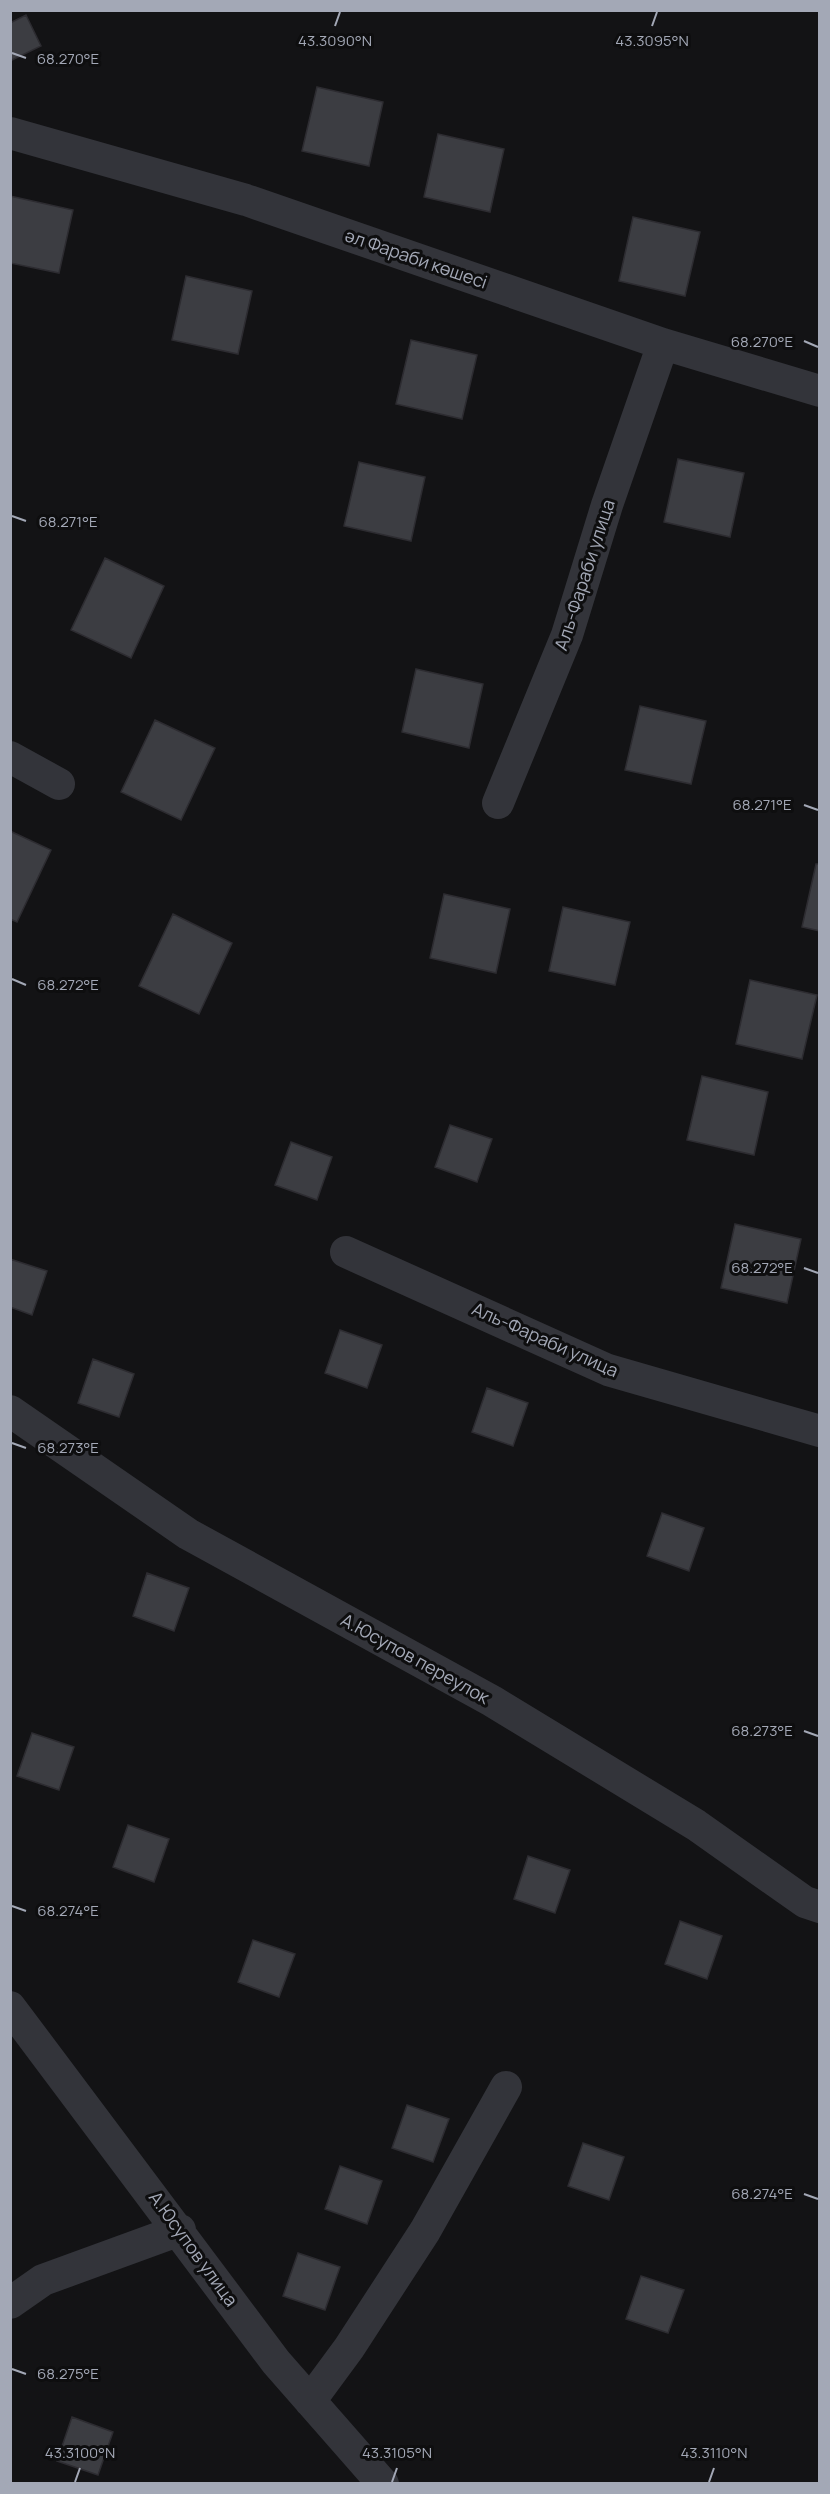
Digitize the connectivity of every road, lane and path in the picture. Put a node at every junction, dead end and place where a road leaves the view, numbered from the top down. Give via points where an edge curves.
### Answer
1 (10, 133) edge
2 (663, 344) junction
3 (819, 391) edge
4 (10, 757) edge
5 (59, 784) dead end
6 (498, 803) dead end
7 (346, 1252) dead end
8 (10, 1411) edge
9 (819, 1431) edge
10 (819, 1906) edge
11 (10, 2007) edge
12 (506, 2087) dead end
13 (180, 2230) junction
14 (10, 2303) edge
15 (310, 2401) junction
16 (382, 2484) edge

1 - 2 street, әл Фараби көшесі via 246,200
2 - 3 street, әл Фараби көшесі
2 - 6 street, Аль-Фараби улица via 567,634
4 - 5 street
7 - 9 street, Аль-Фараби улица via 608,1370
8 - 10 street, А.Юсупов переулок via 188,1534 492,1701 696,1825 805,1902
11 - 13 street, А.Юсупов улица
12 - 15 street via 425,2232
13 - 14 street via 43,2280
13 - 15 street, А.Юсупов улица via 276,2362
15 - 16 street, А.Юсупов улица

